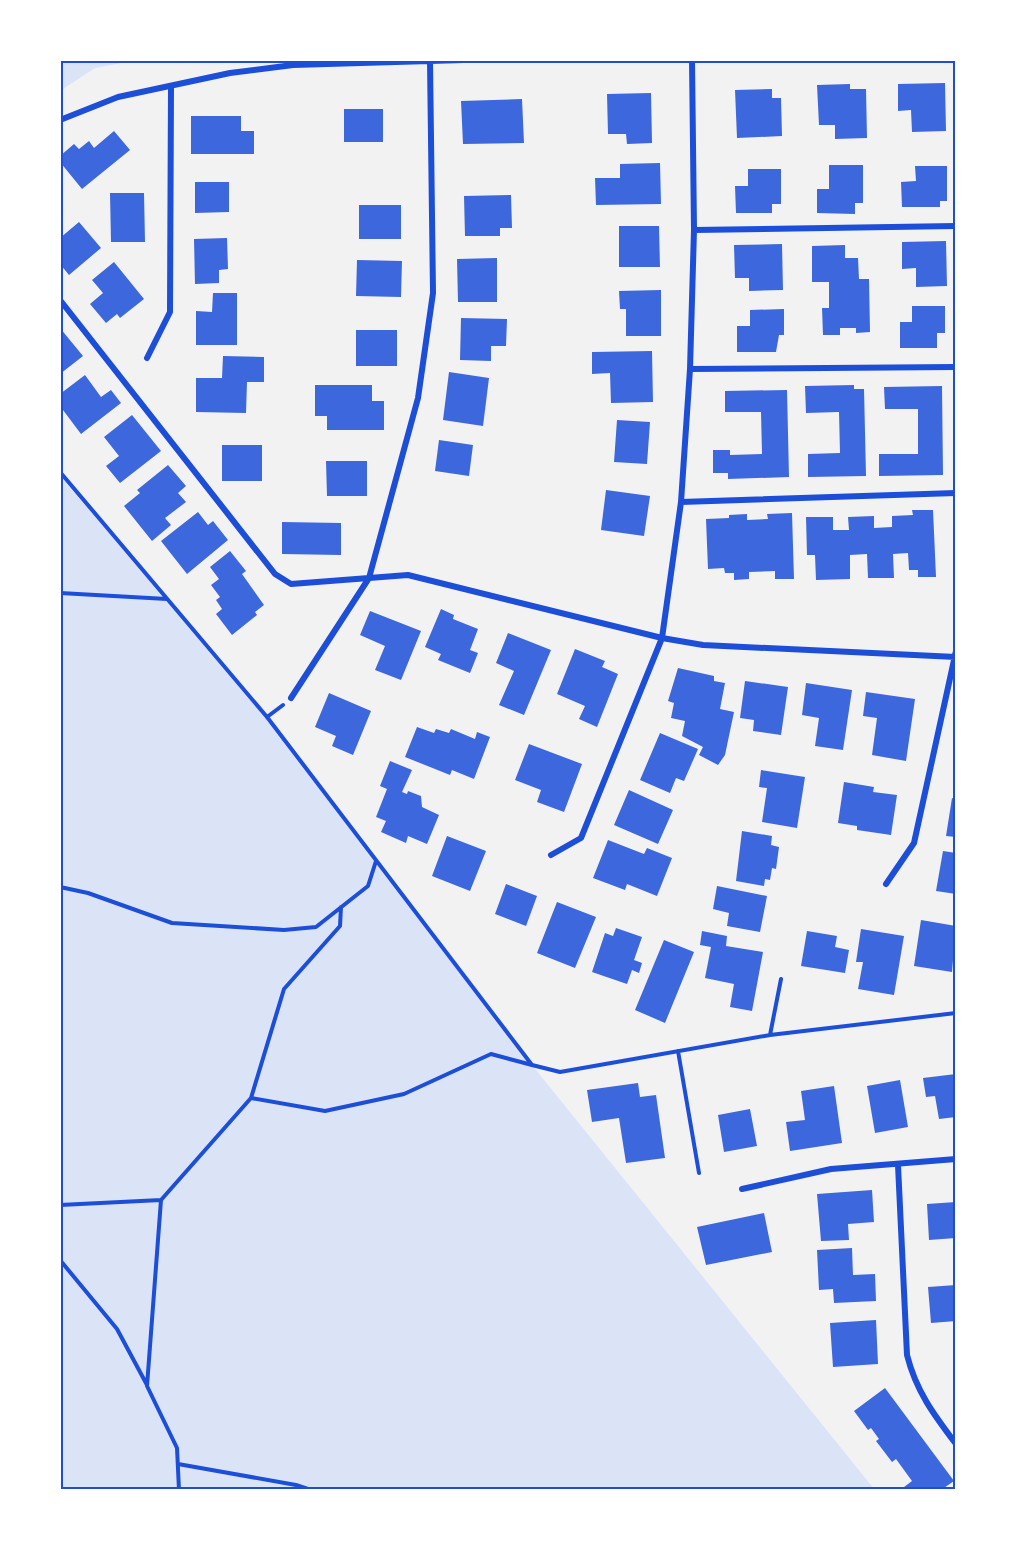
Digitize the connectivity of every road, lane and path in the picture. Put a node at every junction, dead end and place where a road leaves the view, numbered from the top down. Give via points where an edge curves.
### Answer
1 (464, 60) edge
2 (692, 60) edge
3 (430, 61) edge
4 (171, 87) junction
5 (60, 120) edge
6 (956, 226) edge
7 (694, 230) junction
8 (60, 300) edge
9 (147, 358) dead end
10 (956, 367) edge
11 (690, 369) junction
12 (60, 472) edge
13 (956, 494) edge
14 (681, 502) junction
15 (369, 578) junction
16 (60, 593) edge
17 (168, 599) junction
18 (662, 638) junction
19 (956, 651) edge
20 (956, 657) edge
21 (291, 698) dead end
22 (551, 855) dead end
23 (377, 860) junction
24 (886, 884) dead end
25 (60, 887) edge
26 (341, 907) junction
27 (781, 979) dead end
28 (956, 1013) edge
29 (770, 1035) junction
30 (678, 1051) junction
31 (532, 1065) junction
32 (251, 1098) junction
33 (956, 1159) edge
34 (898, 1165) junction
35 (699, 1173) dead end
36 (741, 1189) dead end
37 (161, 1200) junction
38 (60, 1205) edge
39 (60, 1260) edge
40 (147, 1386) junction
41 (956, 1444) edge
42 (178, 1464) junction
43 (179, 1490) edge
44 (311, 1490) edge

1 - 3 street
2 - 7 street
3 - 4 street via 293,65 230,73
3 - 15 street via 433,293 418,398
4 - 5 street via 118,97
4 - 9 street via 170,312
6 - 7 street
7 - 11 street
8 - 15 street via 275,574 291,585
10 - 11 street
11 - 14 street
12 - 17 path
13 - 14 street
14 - 18 street
15 - 18 street via 408,575
15 - 21 street
16 - 17 path
17 - 23 path via 267,717
18 - 20 street via 703,645
18 - 22 street via 581,838
19 - 20 street
20 - 24 street via 914,843
23 - 26 path via 368,886
23 - 31 path
25 - 26 path via 172,923 284,930 316,927
26 - 32 path via 340,926 284,989
27 - 29 path
28 - 29 path
29 - 30 path
30 - 31 path via 560,1072
30 - 35 path
31 - 32 path via 491,1054 404,1094 325,1111
32 - 37 path
33 - 34 street
34 - 36 street via 831,1169
34 - 41 street via 907,1355 923,1400
37 - 38 path
37 - 40 path
39 - 40 path via 117,1329
40 - 42 path via 177,1448
42 - 43 path
42 - 44 path

